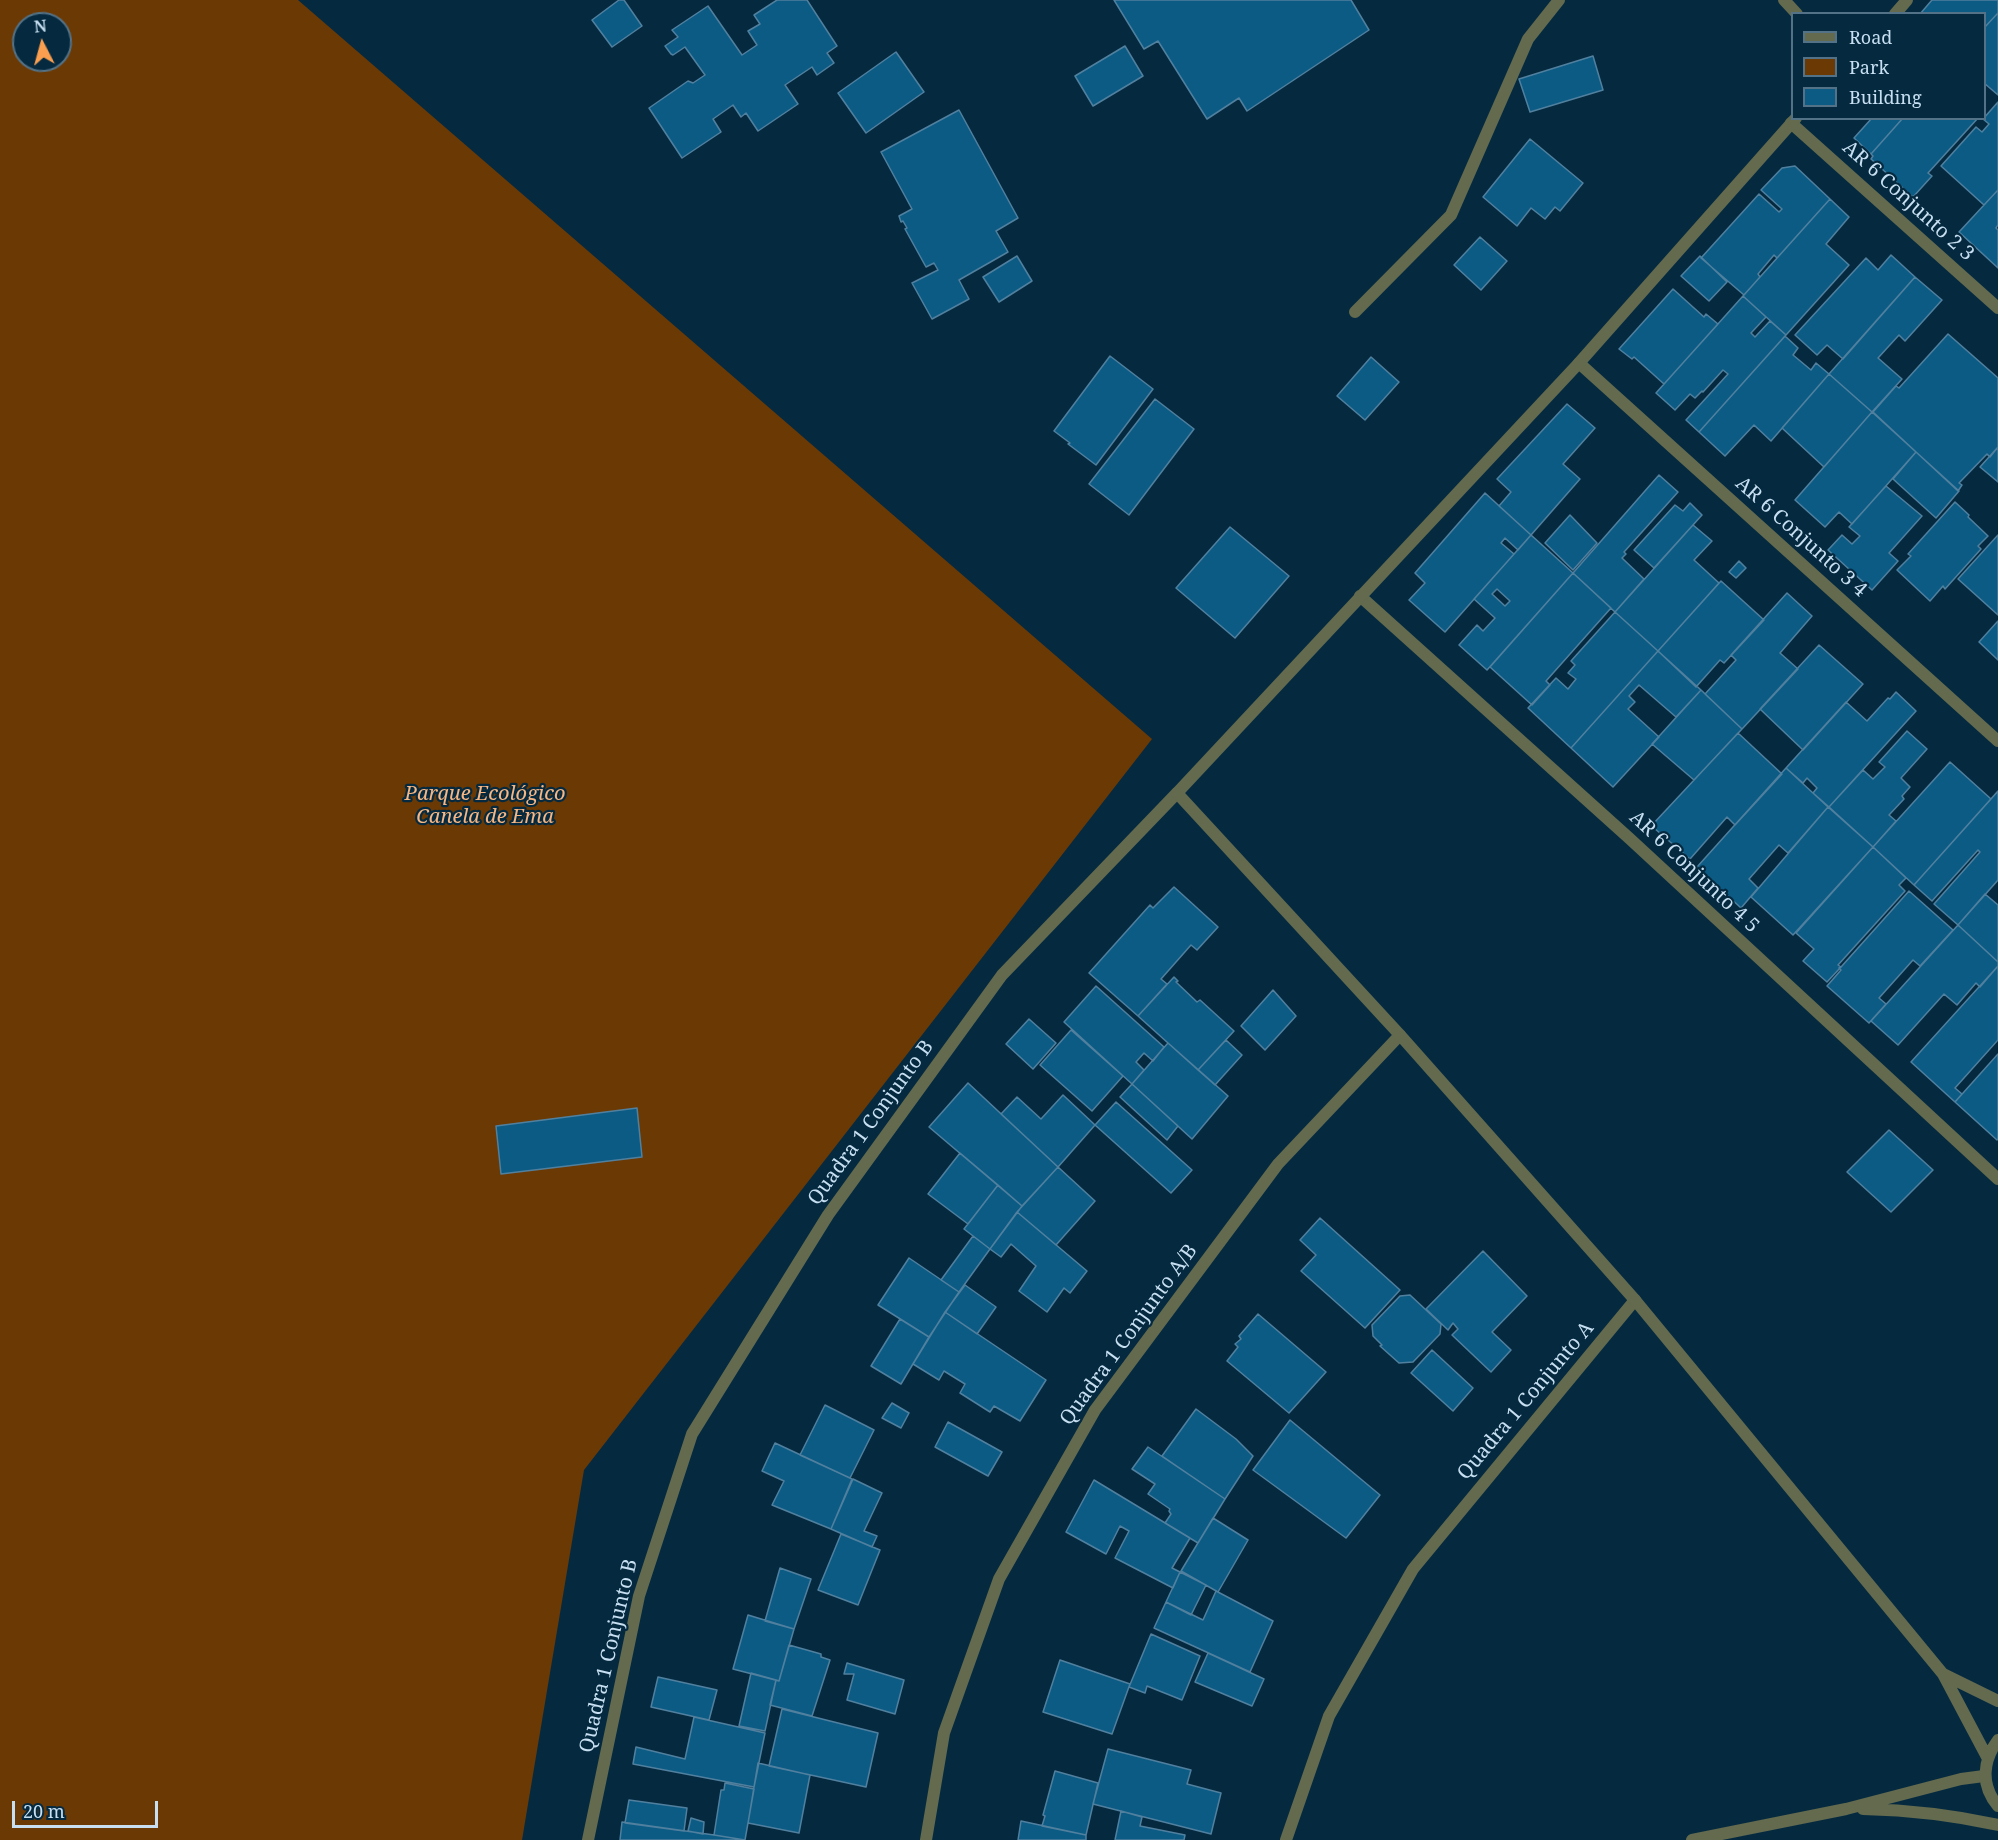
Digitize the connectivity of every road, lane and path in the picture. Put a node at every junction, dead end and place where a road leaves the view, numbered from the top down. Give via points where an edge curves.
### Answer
1 (1559, 0) edge
2 (1784, 0) edge
3 (1907, 0) edge
4 (1795, 12) edge
5 (1897, 12) edge
6 (1793, 121) edge
7 (1998, 308) edge
8 (1355, 312) dead end
9 (1579, 363) junction
10 (1360, 596) junction
11 (1998, 741) edge
12 (1177, 793) junction
13 (1400, 1035) junction
14 (1998, 1179) edge
15 (1635, 1300) junction
16 (1943, 1674) junction
17 (1998, 1701) edge
18 (1998, 1740) edge
19 (1987, 1757) junction
20 (1984, 1776) junction
21 (1998, 1806) edge
22 (1846, 1809) junction
23 (1998, 1825) edge
24 (588, 1840) edge
25 (926, 1840) edge
26 (1286, 1840) edge
27 (1692, 1840) edge

1 - 8 street via 1528,39 1451,215
2 - 4 street
3 - 5 street
6 - 7 street, AR 6 Conjunto 2 3
6 - 9 street, Quadra 1 Conjunto B
9 - 10 street, Quadra 1 Conjunto B
9 - 11 street, AR 6 Conjunto 3 4
10 - 12 street, Quadra 1 Conjunto B
10 - 14 street, AR 6 Conjunto 4 5
12 - 13 street
12 - 24 street, Quadra 1 Conjunto B via 1002,975 828,1215 692,1434 639,1596
13 - 15 street
13 - 25 street, Quadra 1 Conjunto A/B via 1278,1164 1095,1410 999,1579 944,1734
15 - 16 street
15 - 26 street, Quadra 1 Conjunto A via 1413,1569 1329,1716
16 - 17 street
16 - 19 street
18 - 19 street
19 - 20 street
20 - 21 street
20 - 22 street
22 - 23 street via 1901,1810
22 - 27 street

